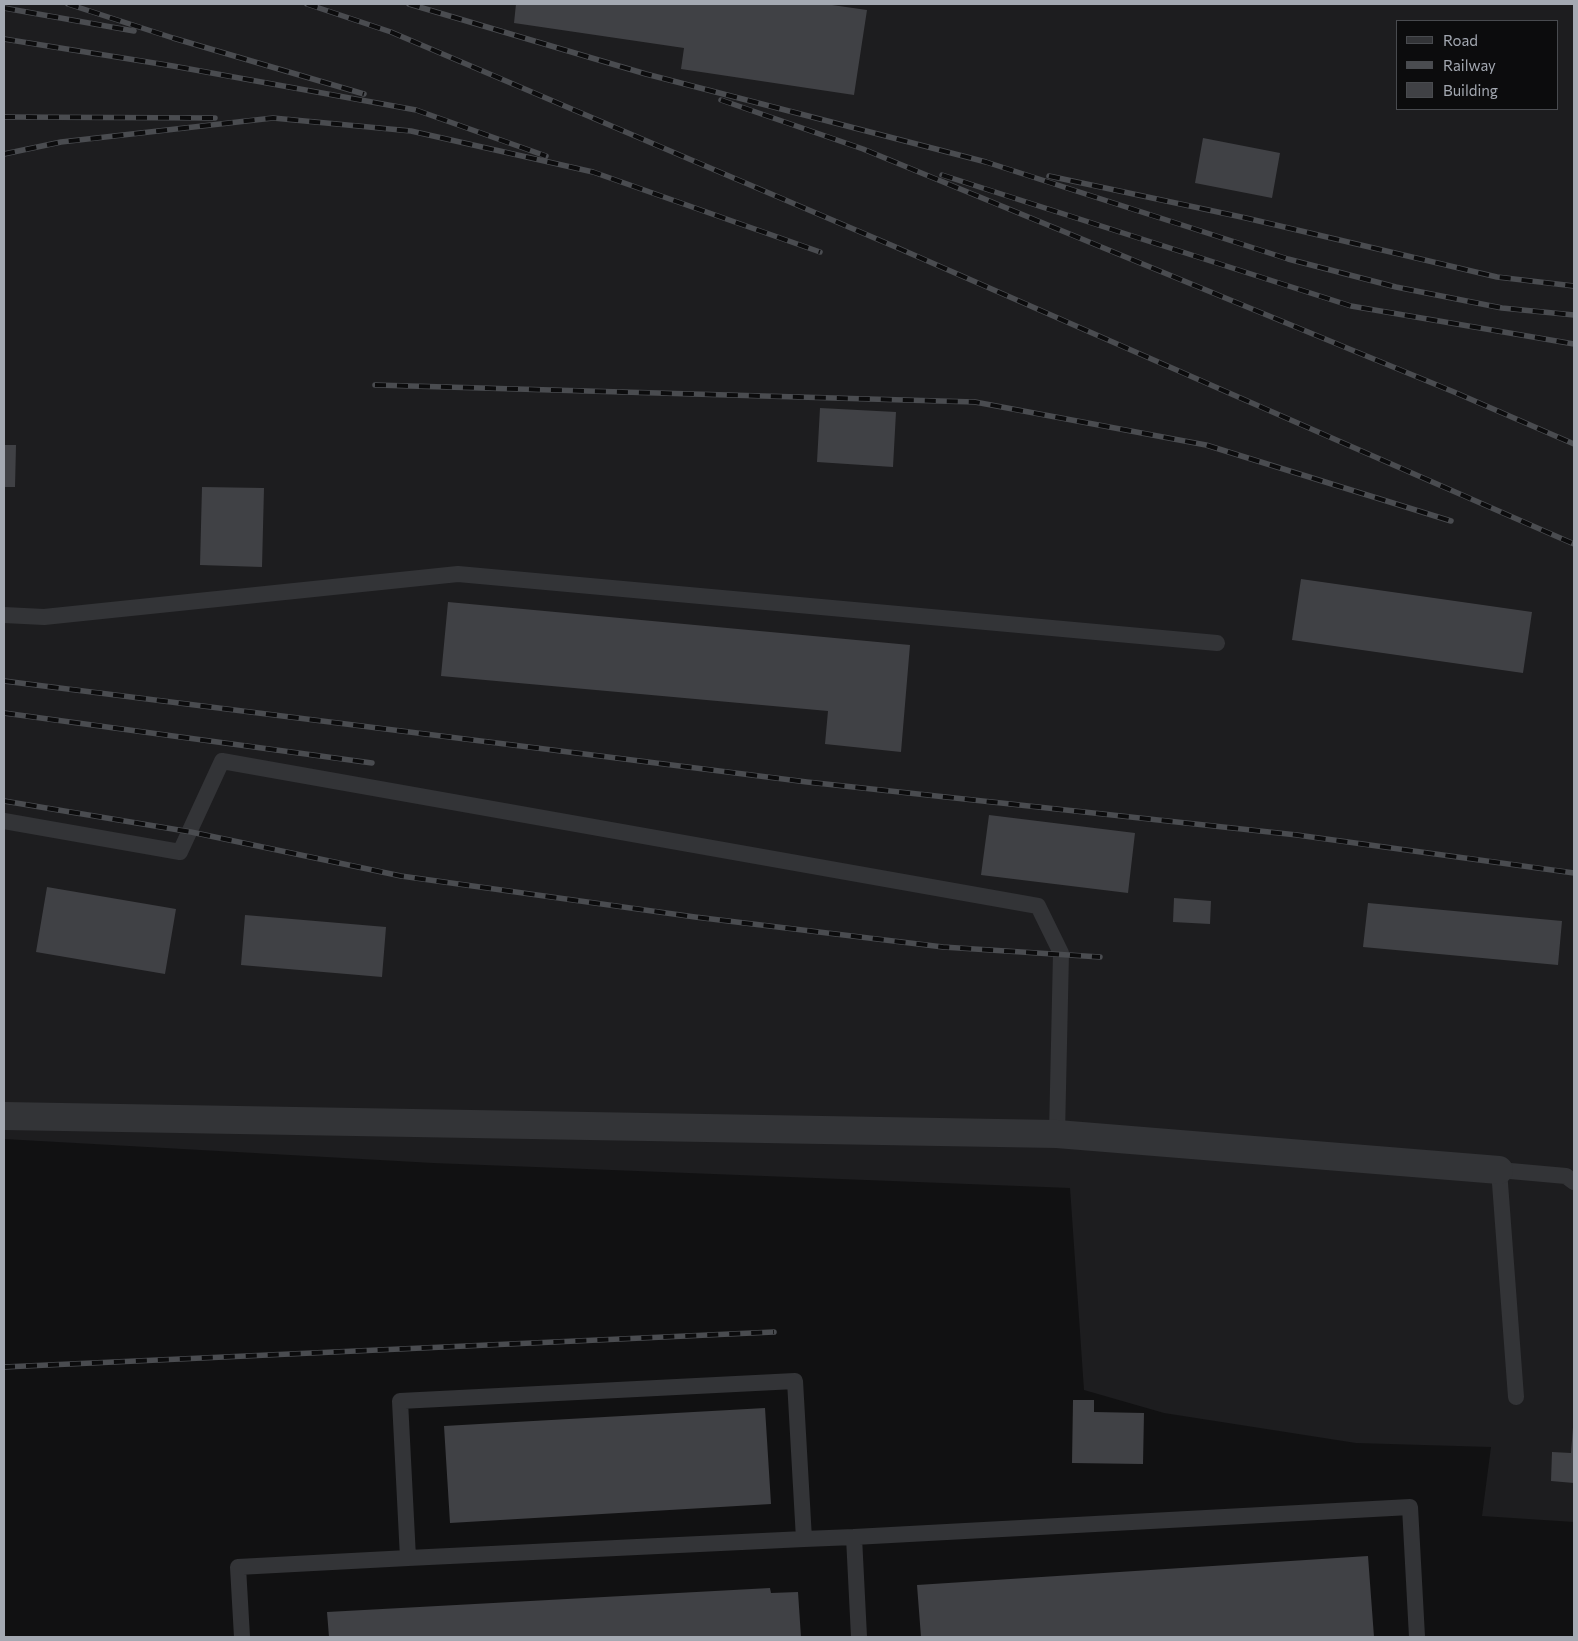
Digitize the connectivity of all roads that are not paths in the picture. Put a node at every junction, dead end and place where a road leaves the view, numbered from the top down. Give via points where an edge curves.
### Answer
1 (4, 615) edge
2 (1216, 643) dead end
3 (4, 821) edge
4 (4, 1116) edge
5 (1057, 1134) junction
6 (1499, 1170) junction
7 (1574, 1182) edge
8 (1516, 1397) dead end
9 (854, 1536) junction
10 (804, 1539) junction
11 (408, 1558) junction
12 (242, 1637) edge
13 (859, 1637) edge
14 (1418, 1637) edge

1 - 2 lane via 44,617 458,574
3 - 5 lane via 180,852 222,761 1038,906 1061,953
4 - 5 street
5 - 6 street
6 - 7 lane via 1566,1176
6 - 8 lane
9 - 10 lane
9 - 13 lane
9 - 14 lane via 1410,1507
10 - 11 lane
10 - 11 lane via 795,1381 400,1401
11 - 12 lane via 238,1567

